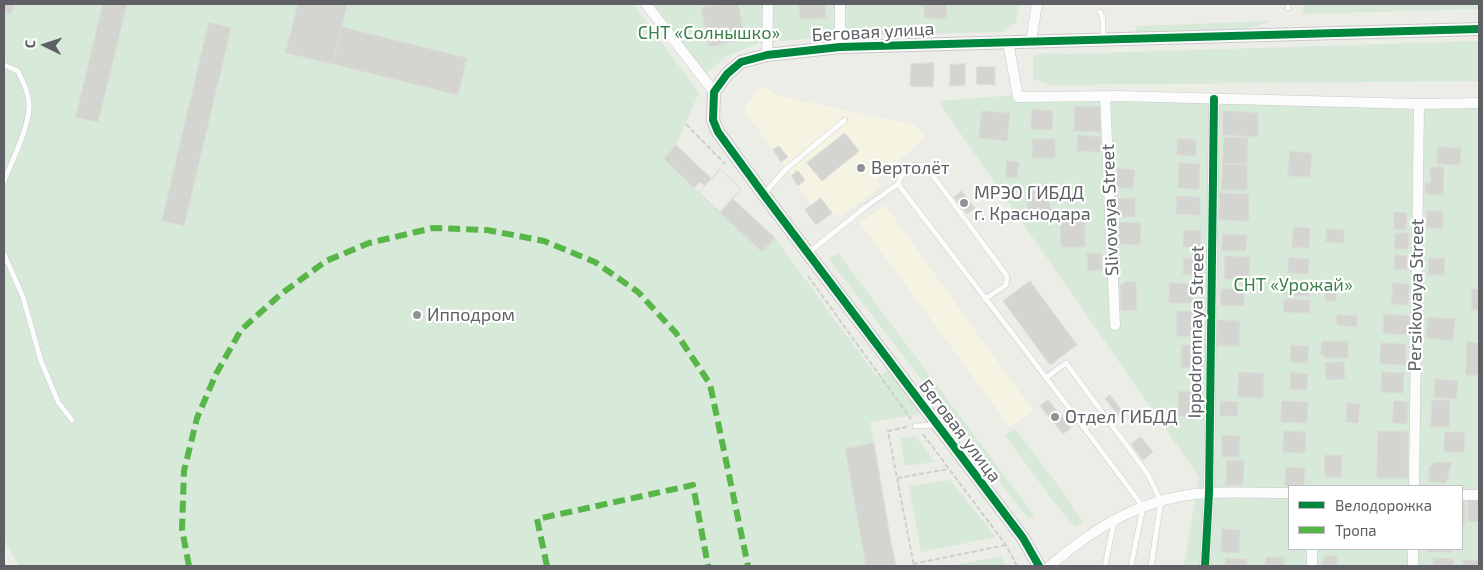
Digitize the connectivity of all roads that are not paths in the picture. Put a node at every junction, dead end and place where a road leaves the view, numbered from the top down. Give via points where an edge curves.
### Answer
1 (646, 4) edge
2 (768, 4) edge
3 (840, 4) edge
4 (1037, 4) edge
5 (1100, 12) dead end
6 (1479, 29) edge
7 (1103, 40) junction
8 (1031, 41) junction
9 (1008, 42) junction
10 (840, 47) junction
11 (767, 56) junction
12 (4, 65) edge
13 (714, 92) junction
14 (1105, 96) junction
15 (1214, 99) junction
16 (1479, 103) edge
17 (1419, 104) junction
18 (845, 120) dead end
19 (4, 182) edge
20 (898, 184) junction
21 (764, 195) junction
22 (808, 253) junction
23 (4, 254) edge
24 (985, 299) junction
25 (1115, 325) dead end
26 (1046, 377) junction
27 (72, 420) dead end
28 (937, 425) junction
29 (915, 426) road end
30 (1414, 485) edge
31 (1209, 493) junction
32 (1288, 493) edge
33 (1463, 495) edge
34 (1479, 495) edge
35 (1161, 501) junction
36 (1143, 507) junction
37 (1115, 519) junction
38 (1312, 550) edge
39 (1413, 550) edge
40 (1039, 566) edge
41 (1050, 566) edge
42 (1105, 566) edge
43 (1131, 566) edge
44 (1151, 566) edge
45 (1205, 566) edge
46 (1312, 566) edge
47 (1413, 566) edge

1 - 13 street
2 - 11 street
3 - 10 street
4 - 8 street
5 - 7 lane
6 - 7 street, Беговая улица
7 - 8 street, Беговая улица
8 - 9 street, Беговая улица
9 - 10 street, Беговая улица
9 - 14 street via 1018,97
10 - 11 street, Беговая улица
11 - 13 street, Беговая улица via 741,62
12 - 19 lane via 18,71 30,107
13 - 21 street, Беговая улица via 713,120 718,132
14 - 15 street
14 - 25 street, Slivovaya Street
15 - 17 street
15 - 31 street, Ippodromnaya Street
16 - 17 street
17 - 30 street, Persikovaya Street
18 - 21 lane via 786,169
20 - 22 lane
20 - 24 lane
20 - 24 lane via 902,175 915,165 925,166 1007,276 1006,285
21 - 22 street, Беговая улица
22 - 28 street, Беговая улица
23 - 27 lane via 23,297 41,361 58,402
24 - 26 lane
26 - 35 lane via 1066,363 1147,473
26 - 36 lane
28 - 29 lane
28 - 40 street, Беговая улица via 1023,538
31 - 32 street
31 - 35 street
31 - 45 street, Ippodromnaya Street
33 - 34 street
35 - 36 street
35 - 44 lane
36 - 37 street
36 - 43 lane
37 - 41 street via 1072,547
37 - 42 lane
38 - 46 street
39 - 47 street

